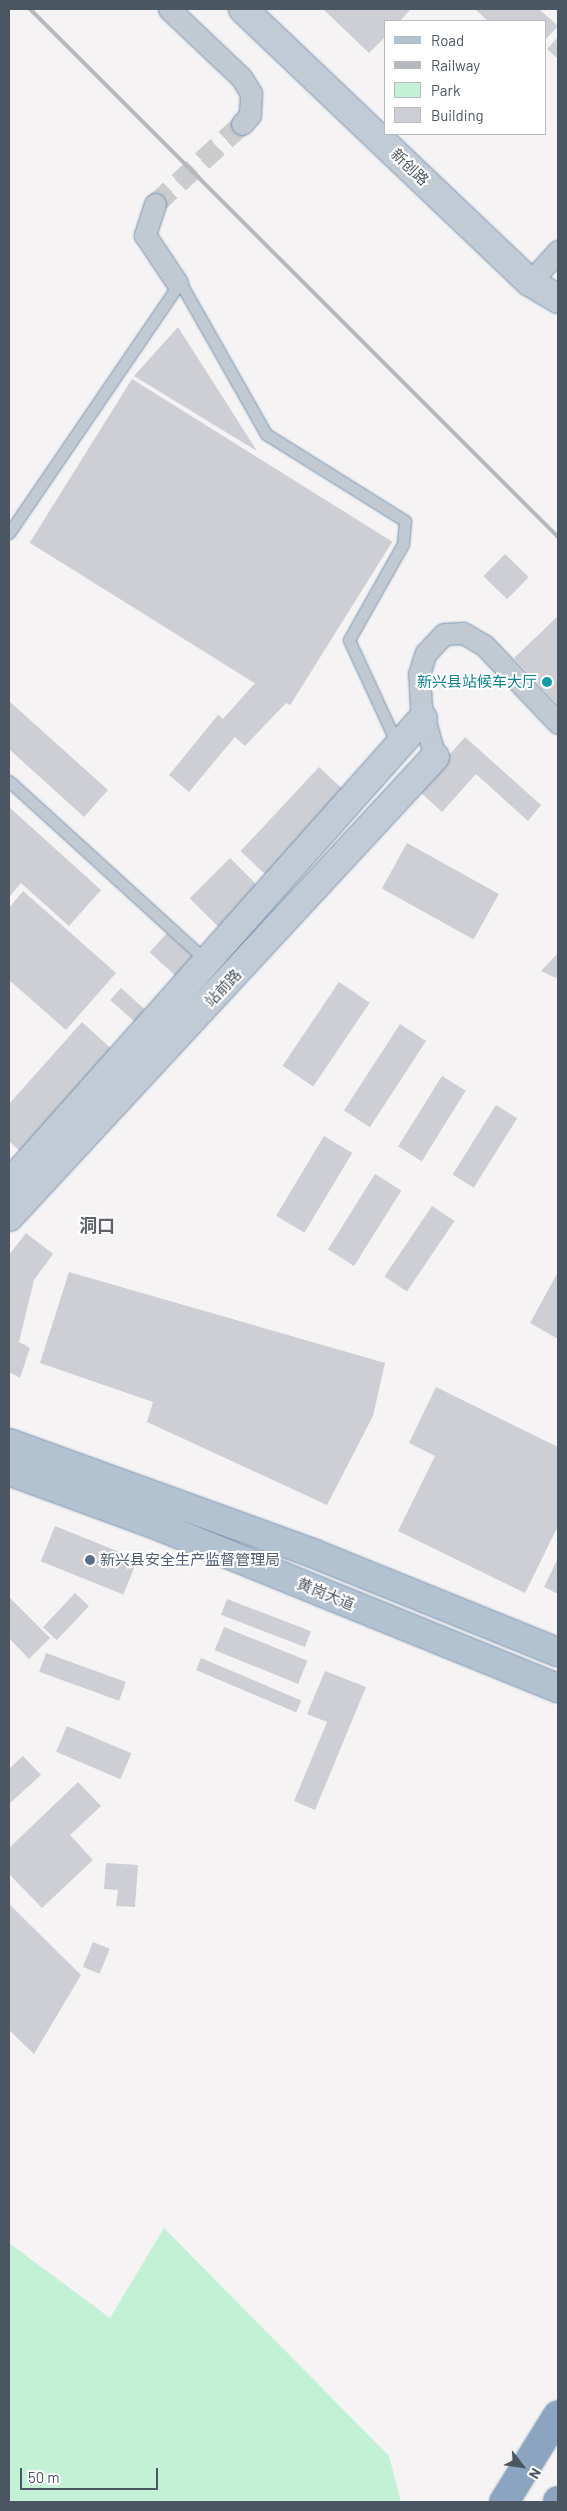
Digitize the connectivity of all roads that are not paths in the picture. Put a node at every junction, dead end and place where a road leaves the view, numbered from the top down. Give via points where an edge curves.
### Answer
1 (169, 9) edge
2 (243, 9) edge
3 (242, 124) tunnel mouth
4 (155, 204) tunnel mouth
5 (558, 252) edge
6 (530, 282) junction
7 (177, 284) junction
8 (558, 299) edge
9 (9, 533) edge
10 (423, 718) junction
11 (558, 723) edge
12 (398, 746) junction
13 (435, 757) joint
14 (9, 781) edge
15 (207, 961) junction
16 (230, 982) junction
17 (9, 1184) edge
18 (9, 1217) edge
19 (10, 1442) edge
20 (9, 1471) edge
21 (558, 1652) edge
22 (558, 1688) edge
23 (558, 2415) edge
24 (504, 2502) edge

1 - 3 street via 241,78 251,93 250,115
2 - 6 street, 新创路
4 - 7 street via 145,235
5 - 6 street
6 - 8 street, 新创路
7 - 9 lane
7 - 12 lane via 183,285 266,434 406,521 404,544 349,640
10 - 11 street via 419,674 426,653 444,634 463,633 484,645
10 - 12 street, 站前路
10 - 13 street
12 - 15 street, 站前路
13 - 16 street, 站前路
14 - 15 lane
15 - 16 lane
15 - 17 street, 站前路
16 - 18 street, 站前路
19 - 21 main road via 315,1554
20 - 22 main road, 黄岗大道 via 156,1526
23 - 24 highway

